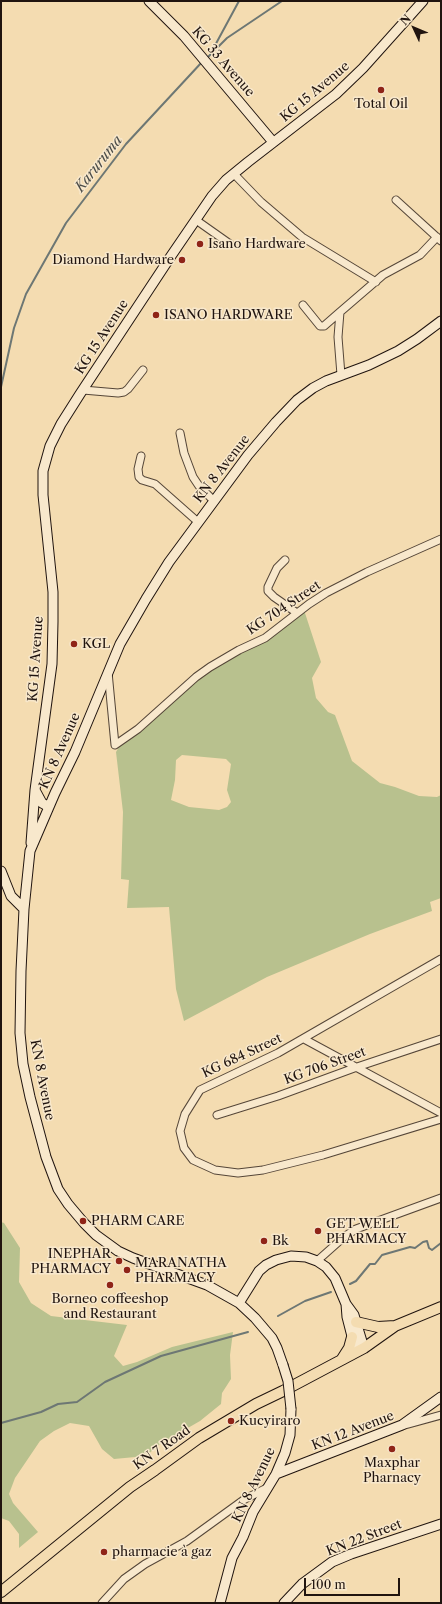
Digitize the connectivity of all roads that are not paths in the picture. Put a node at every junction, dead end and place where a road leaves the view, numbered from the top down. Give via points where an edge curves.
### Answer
1 (149, 1) edge
2 (423, 1) edge
3 (273, 142) junction
4 (234, 174) junction
5 (396, 200) dead end
6 (196, 220) junction
7 (439, 239) edge
8 (230, 244) dead end
9 (376, 282) junction
10 (303, 305) dead end
11 (340, 312) junction
12 (441, 321) edge
13 (143, 370) dead end
14 (342, 375) junction
15 (83, 390) junction
16 (180, 433) dead end
17 (141, 456) dead end
18 (214, 501) junction
19 (198, 522) junction
20 (441, 539) edge
21 (285, 560) dead end
22 (297, 613) junction
23 (108, 672) junction
24 (36, 792) junction
25 (55, 793) junction
26 (33, 807) junction
27 (49, 807) junction
28 (44, 818) junction
29 (30, 851) junction
30 (1, 871) edge
31 (24, 909) junction
32 (441, 959) edge
33 (441, 1038) edge
34 (304, 1039) junction
35 (358, 1067) junction
36 (441, 1112) edge
37 (217, 1115) dead end
38 (441, 1119) edge
39 (441, 1198) edge
40 (317, 1262) junction
41 (239, 1303) junction
42 (346, 1304) junction
43 (441, 1307) edge
44 (356, 1322) junction
45 (395, 1326) junction
46 (352, 1336) junction
47 (360, 1350) junction
48 (341, 1361) junction
49 (441, 1397) edge
50 (441, 1415) edge
51 (402, 1426) junction
52 (285, 1453) junction
53 (299, 1466) junction
54 (276, 1474) junction
55 (267, 1488) junction
56 (441, 1524) edge
57 (1, 1592) edge
58 (102, 1603) edge
59 (220, 1603) edge
60 (284, 1603) edge

1 - 3 main road, KG 33 Avenue via 184,36
2 - 3 main road, KG 15 Avenue via 336,94
3 - 4 main road, KG 15 Avenue
4 - 6 main road, KG 15 Avenue via 212,196
4 - 9 street via 302,237
5 - 7 street
6 - 8 street
6 - 15 main road, KG 15 Avenue
7 - 9 street via 420,255 383,275
9 - 11 street
10 - 11 street via 320,326 324,326
11 - 14 street via 338,337
12 - 14 main road, KN 8 Avenue via 398,350
13 - 15 street via 124,392
14 - 18 main road, KN 8 Avenue via 314,388 297,400 248,455
15 - 24 main road, KG 15 Avenue via 52,441 43,471 53,622 52,664
16 - 18 street via 193,477
17 - 19 street via 138,469 142,480 154,484
18 - 19 main road, KN 8 Avenue
19 - 23 main road, KN 8 Avenue via 146,599 120,644
20 - 22 street, KG 704 Street via 333,589
21 - 22 street via 277,568 268,591
22 - 23 street, KG 704 Street via 265,638 210,667 115,745
23 - 25 main road, KN 8 Avenue
24 - 25 main road
24 - 26 main road, KG 15 Avenue
24 - 27 main road via 42,803
25 - 27 main road, KN 8 Avenue
26 - 28 main road
26 - 29 main road, KG 15 Avenue
27 - 28 main road, KN 8 Avenue
28 - 29 main road, KN 8 Avenue
29 - 31 main road, KN 8 Avenue
30 - 31 main road via 11,896
31 - 41 main road, KN 8 Avenue via 20,971 23,1064 46,1157 58,1189 84,1223 118,1251 208,1285
32 - 34 street, KG 684 Street
33 - 35 street, KG 706 Street
34 - 35 street
34 - 38 street, KG 684 Street via 198,1092 185,1114 180,1131 184,1148 193,1160 223,1172 263,1170 323,1155
35 - 36 street
35 - 37 street, KG 706 Street
39 - 40 street via 356,1229
40 - 41 main road via 306,1257 291,1256 266,1265
40 - 42 main road via 335,1278
41 - 52 main road, KN 8 Avenue, bridge via 272,1338 288,1381 290,1435
42 - 44 main road
42 - 46 main road
43 - 45 main road
44 - 45 main road via 378,1327
44 - 47 main road
45 - 47 main road, KN 7 Road
46 - 47 main road
46 - 48 main road via 349,1348
47 - 48 main road, KN 7 Road
48 - 57 main road, KN 7 Road via 256,1404 199,1438 130,1487
49 - 51 main road
50 - 51 street, KN 12 Avenue
51 - 53 main road, KN 12 Avenue
52 - 53 main road
52 - 54 main road, KN 8 Avenue
53 - 54 main road, KN 12 Avenue
54 - 55 main road, KN 8 Avenue
55 - 58 street via 245,1499 187,1541 145,1564 124,1579
55 - 59 main road, KN 8 Avenue via 232,1558
56 - 60 main road, KN 22 Street via 332,1562 302,1584

